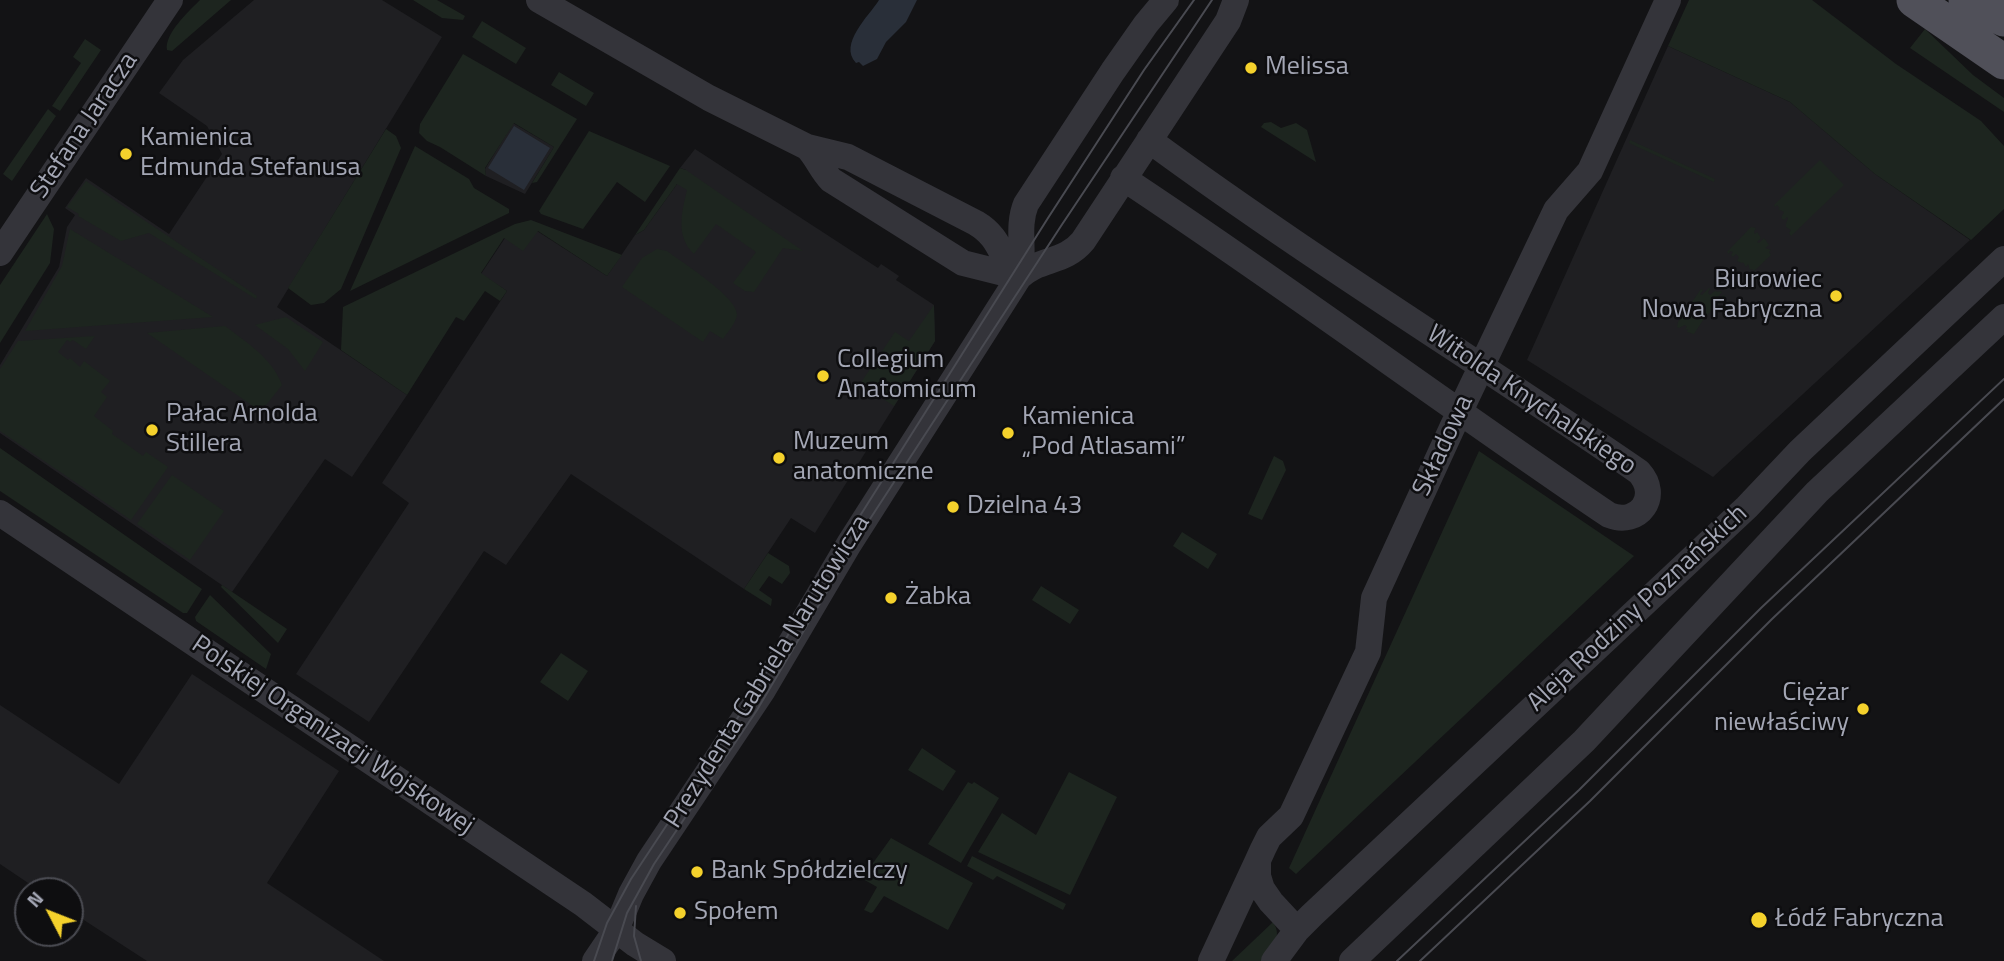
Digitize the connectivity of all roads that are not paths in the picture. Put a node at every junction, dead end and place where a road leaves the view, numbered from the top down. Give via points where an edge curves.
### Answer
1 (170, 0) edge
2 (539, 0) edge
3 (1166, 0) edge
4 (1236, 0) edge
5 (1668, 0) edge
6 (1914, 0) edge
7 (1966, 0) edge
8 (2004, 19) edge
9 (2004, 62) edge
10 (1149, 139) junction
11 (807, 147) junction
12 (1124, 178) junction
13 (0, 253) edge
14 (2004, 259) edge
15 (1019, 277) junction
16 (2004, 317) edge
17 (1482, 366) junction
18 (1459, 412) junction
19 (0, 513) edge
20 (1258, 860) junction
21 (616, 930) junction
22 (1297, 930) junction
23 (595, 961) edge
24 (614, 961) edge
25 (663, 961) edge
26 (1211, 961) edge
27 (1274, 961) edge
28 (1352, 961) edge

1 - 13 street, Stefana Jaracza
2 - 11 street via 702,95
3 - 15 street, Prezydenta Gabriela Narutowicza via 1121,59 1026,204
4 - 10 street via 1228,21
5 - 17 street, Składowa via 1590,171 1556,210
6 - 9 main road
7 - 8 main road
10 - 12 street
10 - 17 street, Witolda Knychalskiego via 1345,277
11 - 15 street via 831,180 963,263
11 - 15 street via 848,157 984,228
12 - 15 street via 1077,248
12 - 18 street, Witolda Knychalskiego
14 - 22 street, Aleja Rodziny Poznańskich
15 - 21 street, Prezydenta Gabriela Narutowicza via 849,544 763,690 653,855
16 - 28 street, Aleja Rodziny Poznańskich via 1817,492 1584,741
17 - 18 street, Składowa
17 - 18 street, Witolda Knychalskiego via 1639,471 1648,487 1644,507 1627,519 1609,515
18 - 20 street, Składowa via 1374,598 1368,652 1292,816 1269,837
19 - 21 street, Polskiej Organizacji Wojskowej
20 - 22 street via 1262,889
20 - 26 street, Składowa
21 - 23 street, Prezydenta Gabriela Narutowicza
21 - 24 street, Prezydenta Gabriela Narutowicza
21 - 25 street, Polskiej Organizacji Wojskowej
22 - 27 street, Aleja Rodziny Poznańskich

